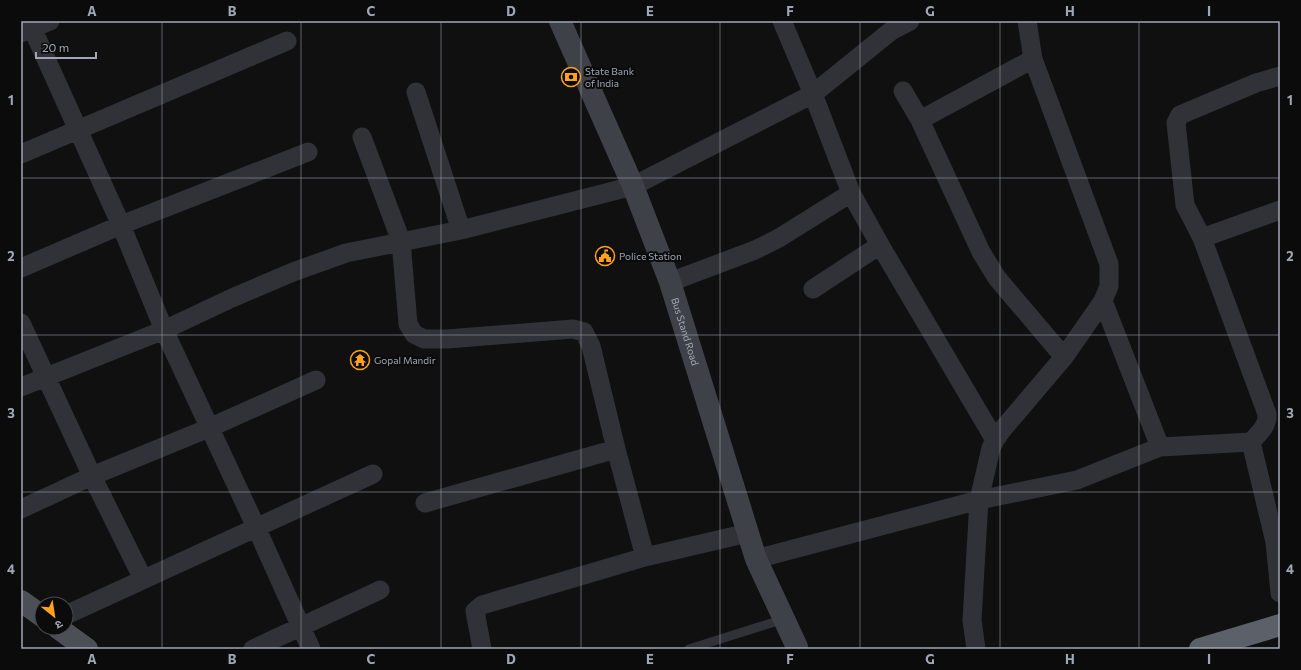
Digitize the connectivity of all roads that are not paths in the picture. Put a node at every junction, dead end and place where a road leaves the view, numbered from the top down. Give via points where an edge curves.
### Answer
1 (50, 21) edge
2 (560, 21) edge
3 (782, 21) edge
4 (910, 21) edge
5 (1028, 21) edge
6 (27, 28) edge
7 (287, 41) dead end
8 (1033, 59) junction
9 (1280, 76) edge
10 (903, 90) dead end
11 (416, 92) dead end
12 (813, 94) junction
13 (920, 120) junction
14 (79, 130) junction
15 (362, 137) dead end
16 (308, 152) dead end
17 (21, 154) edge
18 (633, 186) junction
19 (852, 193) junction
20 (1280, 210) edge
21 (121, 225) junction
22 (461, 230) junction
23 (1202, 238) junction
24 (401, 241) junction
25 (880, 245) junction
26 (21, 268) edge
27 (670, 282) junction
28 (813, 289) dead end
29 (1103, 301) junction
30 (21, 323) edge
31 (164, 330) junction
32 (1064, 357) junction
33 (46, 377) junction
34 (316, 380) dead end
35 (21, 388) edge
36 (209, 428) junction
37 (995, 440) junction
38 (1252, 442) junction
39 (1160, 447) junction
40 (616, 449) junction
41 (373, 474) dead end
42 (92, 476) junction
43 (978, 500) junction
44 (425, 503) dead end
45 (21, 509) edge
46 (256, 527) junction
47 (748, 533) junction
48 (645, 557) junction
49 (756, 559) junction
50 (143, 579) junction
51 (380, 590) dead end
52 (1280, 593) edge
53 (21, 600) edge
54 (34, 610) edge
55 (74, 611) edge
56 (784, 619) junction
57 (1280, 625) edge
58 (301, 626) junction
59 (69, 636) edge
60 (799, 648) edge
61 (87, 649) edge
62 (253, 649) edge
63 (311, 649) edge
64 (482, 649) edge
65 (689, 649) edge
66 (976, 649) edge
67 (1200, 649) edge

1 - 6 street
2 - 18 main road, Bus Stand Road
3 - 12 street
4 - 12 street via 891,31
5 - 8 street
6 - 14 street
7 - 14 street
8 - 13 street
8 - 29 street via 1109,264 1109,286
9 - 23 street via 1256,83 1180,115 1177,120 1185,205
10 - 13 street
11 - 22 street
12 - 18 street
12 - 19 street
13 - 32 street via 981,252 997,278
14 - 17 street
14 - 21 street
15 - 24 street
16 - 21 street
18 - 22 street
18 - 27 main road, Bus Stand Road
19 - 25 street
19 - 27 street via 755,250
20 - 23 street
21 - 26 street
21 - 31 street
22 - 24 street
23 - 38 street via 1267,414 1268,421
24 - 31 street via 346,253 293,272
24 - 40 street via 408,324 414,334 424,339 573,329 584,332 592,346
25 - 28 street
25 - 37 street
27 - 47 main road, Bus Stand Road
29 - 32 street
29 - 39 street
30 - 33 street
31 - 33 street
31 - 36 street
32 - 37 street
33 - 35 street
33 - 42 street
34 - 36 street
36 - 42 street
36 - 46 street
37 - 43 street
38 - 39 street
38 - 52 street via 1275,542
39 - 43 street via 1077,480
40 - 44 street
40 - 48 street
41 - 46 street
42 - 45 street
42 - 50 street
43 - 49 street
43 - 66 street via 972,620
46 - 50 street
46 - 58 street
47 - 48 street
47 - 49 main road, Bus Stand Road
48 - 64 street via 482,605 475,611
49 - 56 main road, Bus Stand Road
50 - 55 street
51 - 58 street
53 - 54 main road
56 - 60 main road, Bus Stand Road
56 - 65 lane
57 - 67 highway
58 - 62 street
58 - 63 street
59 - 61 main road

